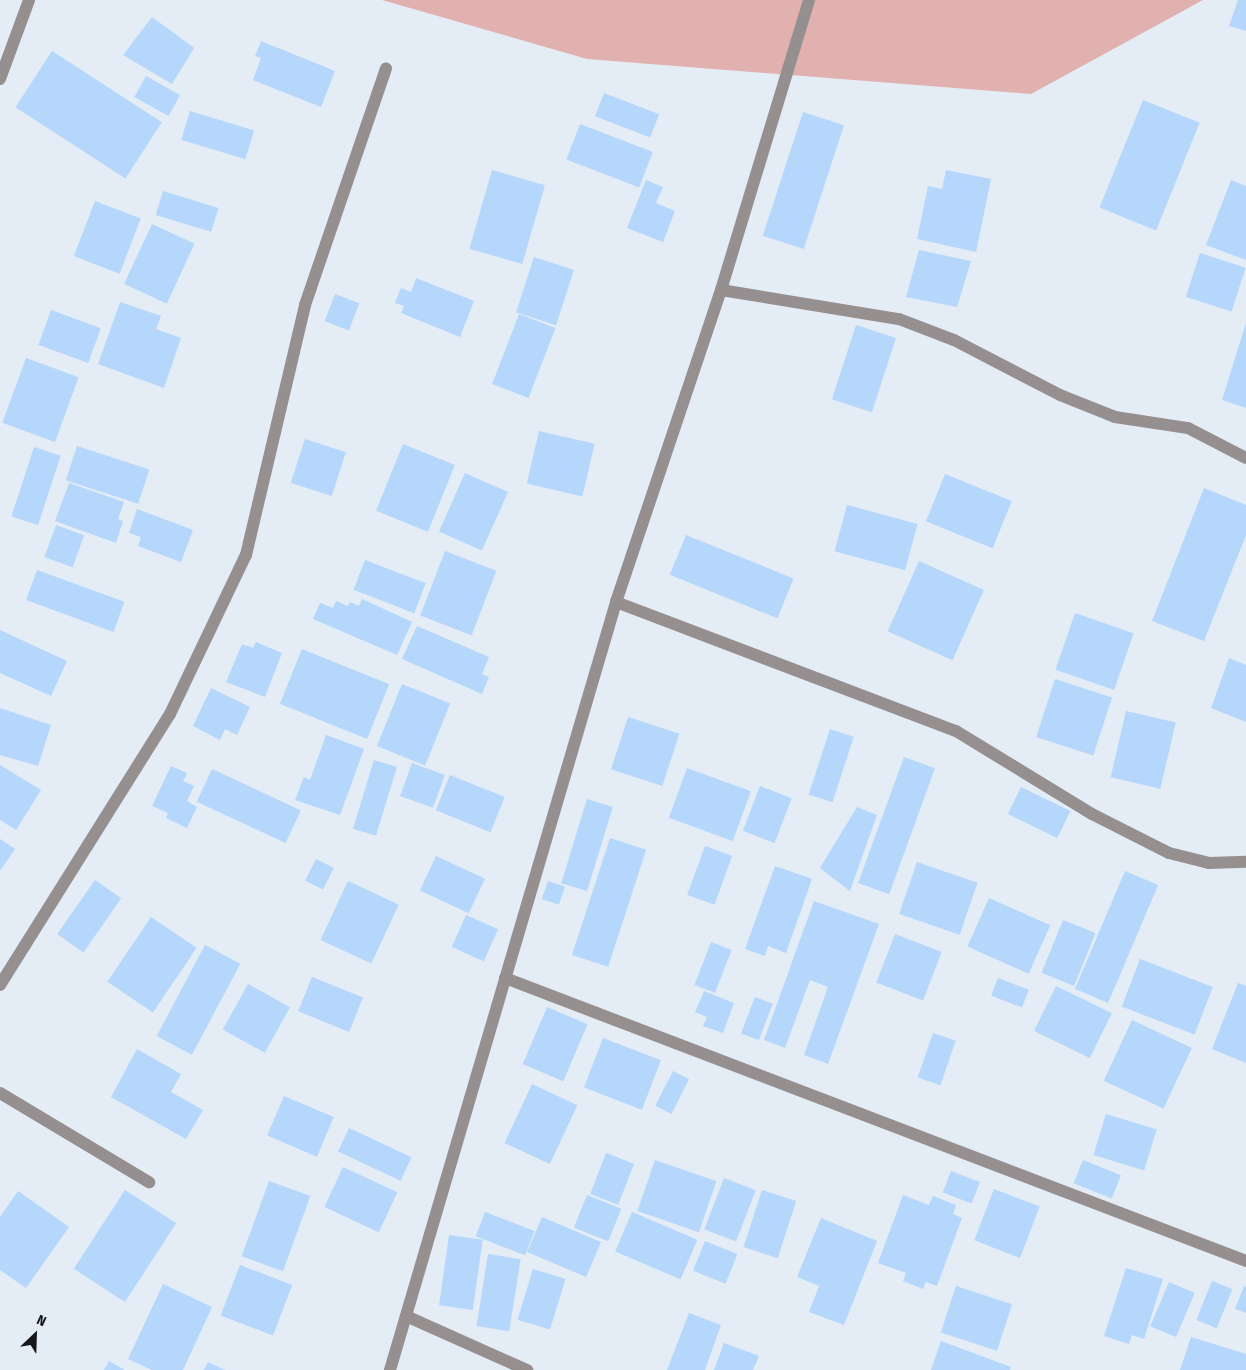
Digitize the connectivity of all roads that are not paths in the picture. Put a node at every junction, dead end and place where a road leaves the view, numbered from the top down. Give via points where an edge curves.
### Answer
1 (29, 0) edge
2 (808, 0) edge
3 (386, 68) dead end
4 (0, 78) edge
5 (721, 290) junction
6 (1246, 458) edge
7 (616, 602) junction
8 (1246, 862) edge
9 (505, 978) junction
10 (0, 985) edge
11 (0, 1093) edge
12 (149, 1182) dead end
13 (1246, 1261) edge
14 (406, 1316) junction
15 (390, 1370) edge
16 (527, 1370) edge

1 - 4 street
2 - 5 street
3 - 10 street via 306,305 246,555 170,714
5 - 6 street via 900,319 954,340 1060,396 1115,417 1188,428
5 - 7 street
7 - 8 street via 956,731 1092,814 1169,852 1209,864
7 - 9 street
9 - 13 street
9 - 14 street
11 - 12 street
14 - 15 street
14 - 16 street

